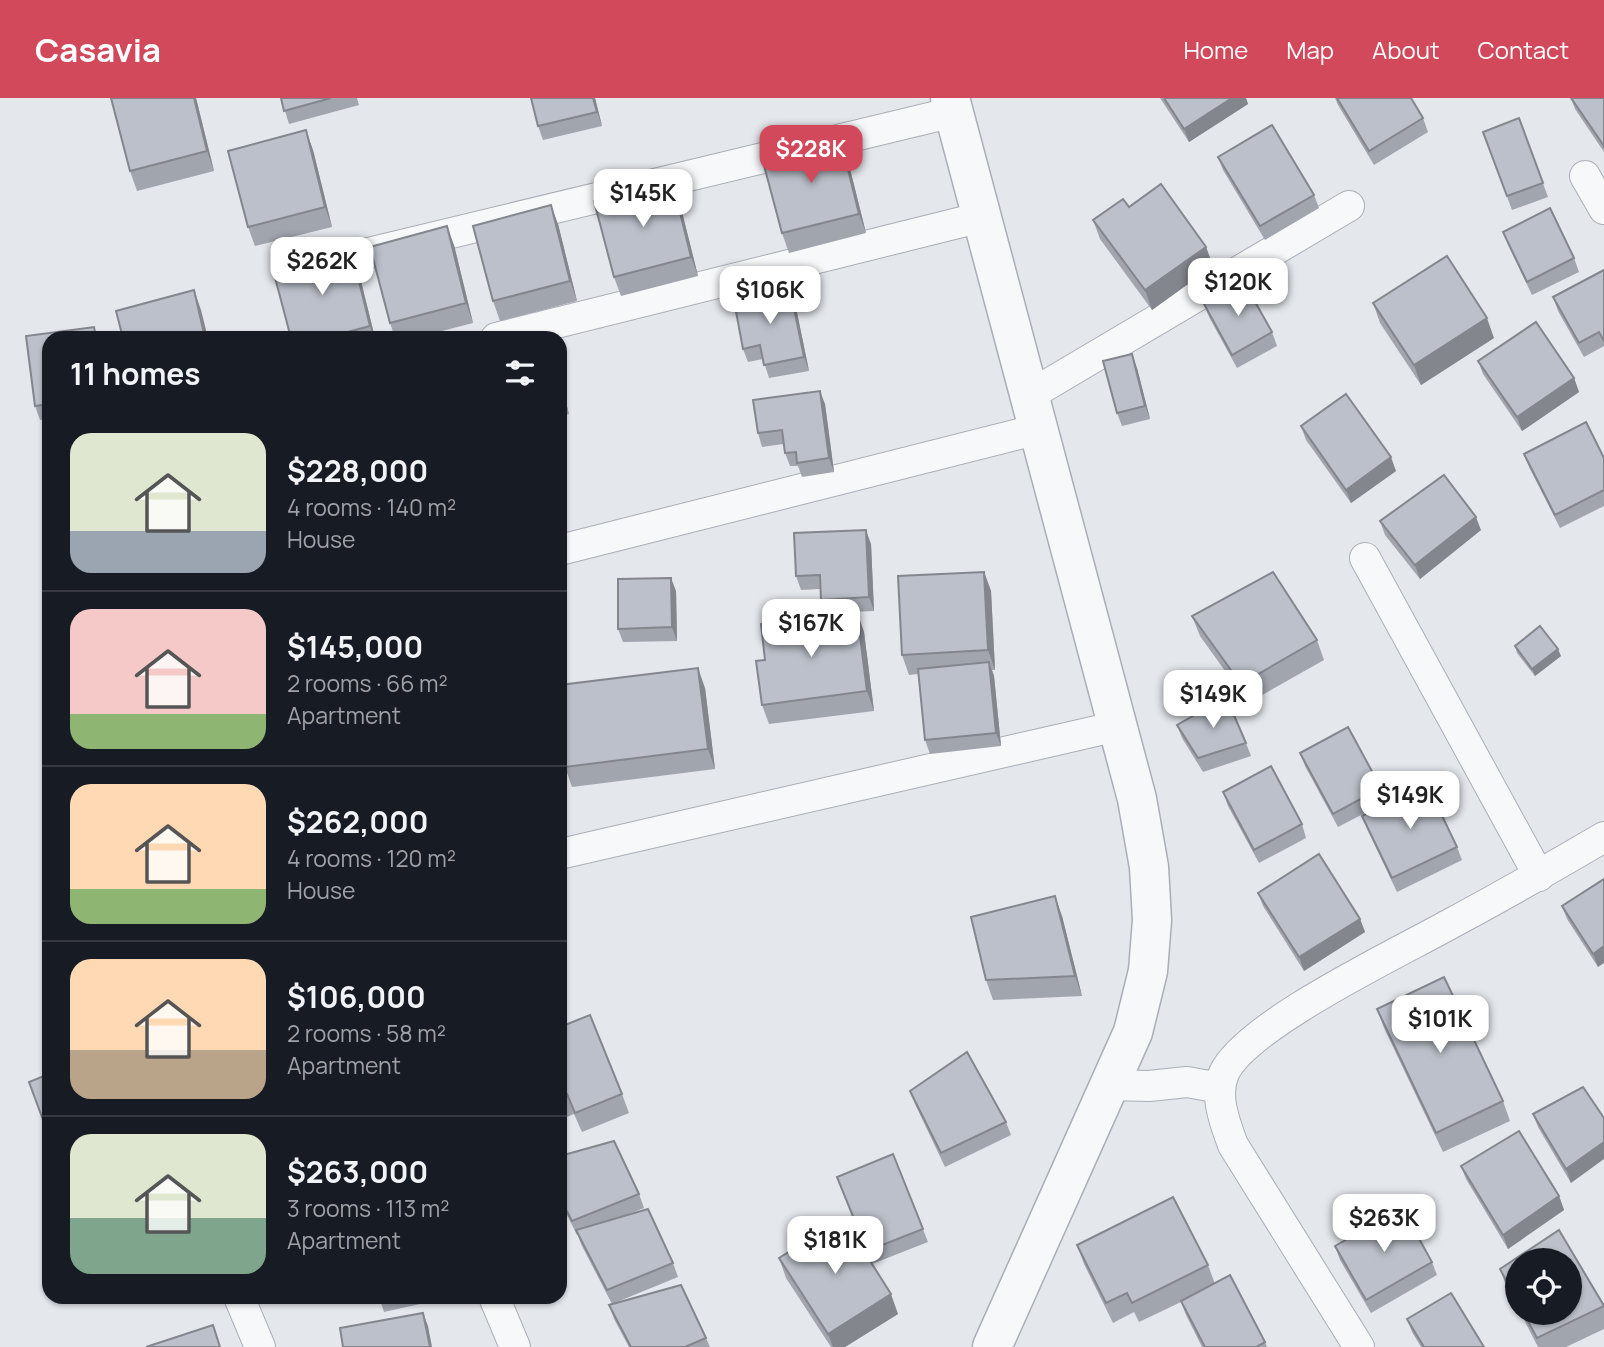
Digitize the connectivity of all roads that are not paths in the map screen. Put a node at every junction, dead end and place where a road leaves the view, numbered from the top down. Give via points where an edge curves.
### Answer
1 (952, 105) edge
2 (1585, 176) dead end
3 (1349, 206) dead end
4 (1604, 209) edge
5 (982, 217) junction
6 (294, 271) edge
7 (524, 331) edge
8 (1034, 412) junction
9 (567, 548) edge
10 (1365, 558) dead end
11 (1118, 726) junction
12 (1604, 837) edge
13 (567, 852) edge
14 (1539, 876) junction
15 (1109, 1084) junction
16 (1220, 1088) junction
17 (242, 1304) edge
18 (497, 1304) edge
19 (260, 1347) edge
20 (515, 1347) edge
21 (992, 1347) edge
22 (1359, 1347) edge

1 - 5 street
1 - 6 street
2 - 4 street
3 - 8 street
5 - 7 street
5 - 8 street
8 - 9 street
8 - 11 street
10 - 14 street
11 - 13 street
11 - 15 street via 1149,867 1152,920 1148,971 1133,1032
12 - 14 street
14 - 16 street via 1282,1017 1228,1064
15 - 16 street via 1187,1082
15 - 21 street
16 - 22 street via 1222,1113 1233,1145
17 - 19 street
18 - 20 street

